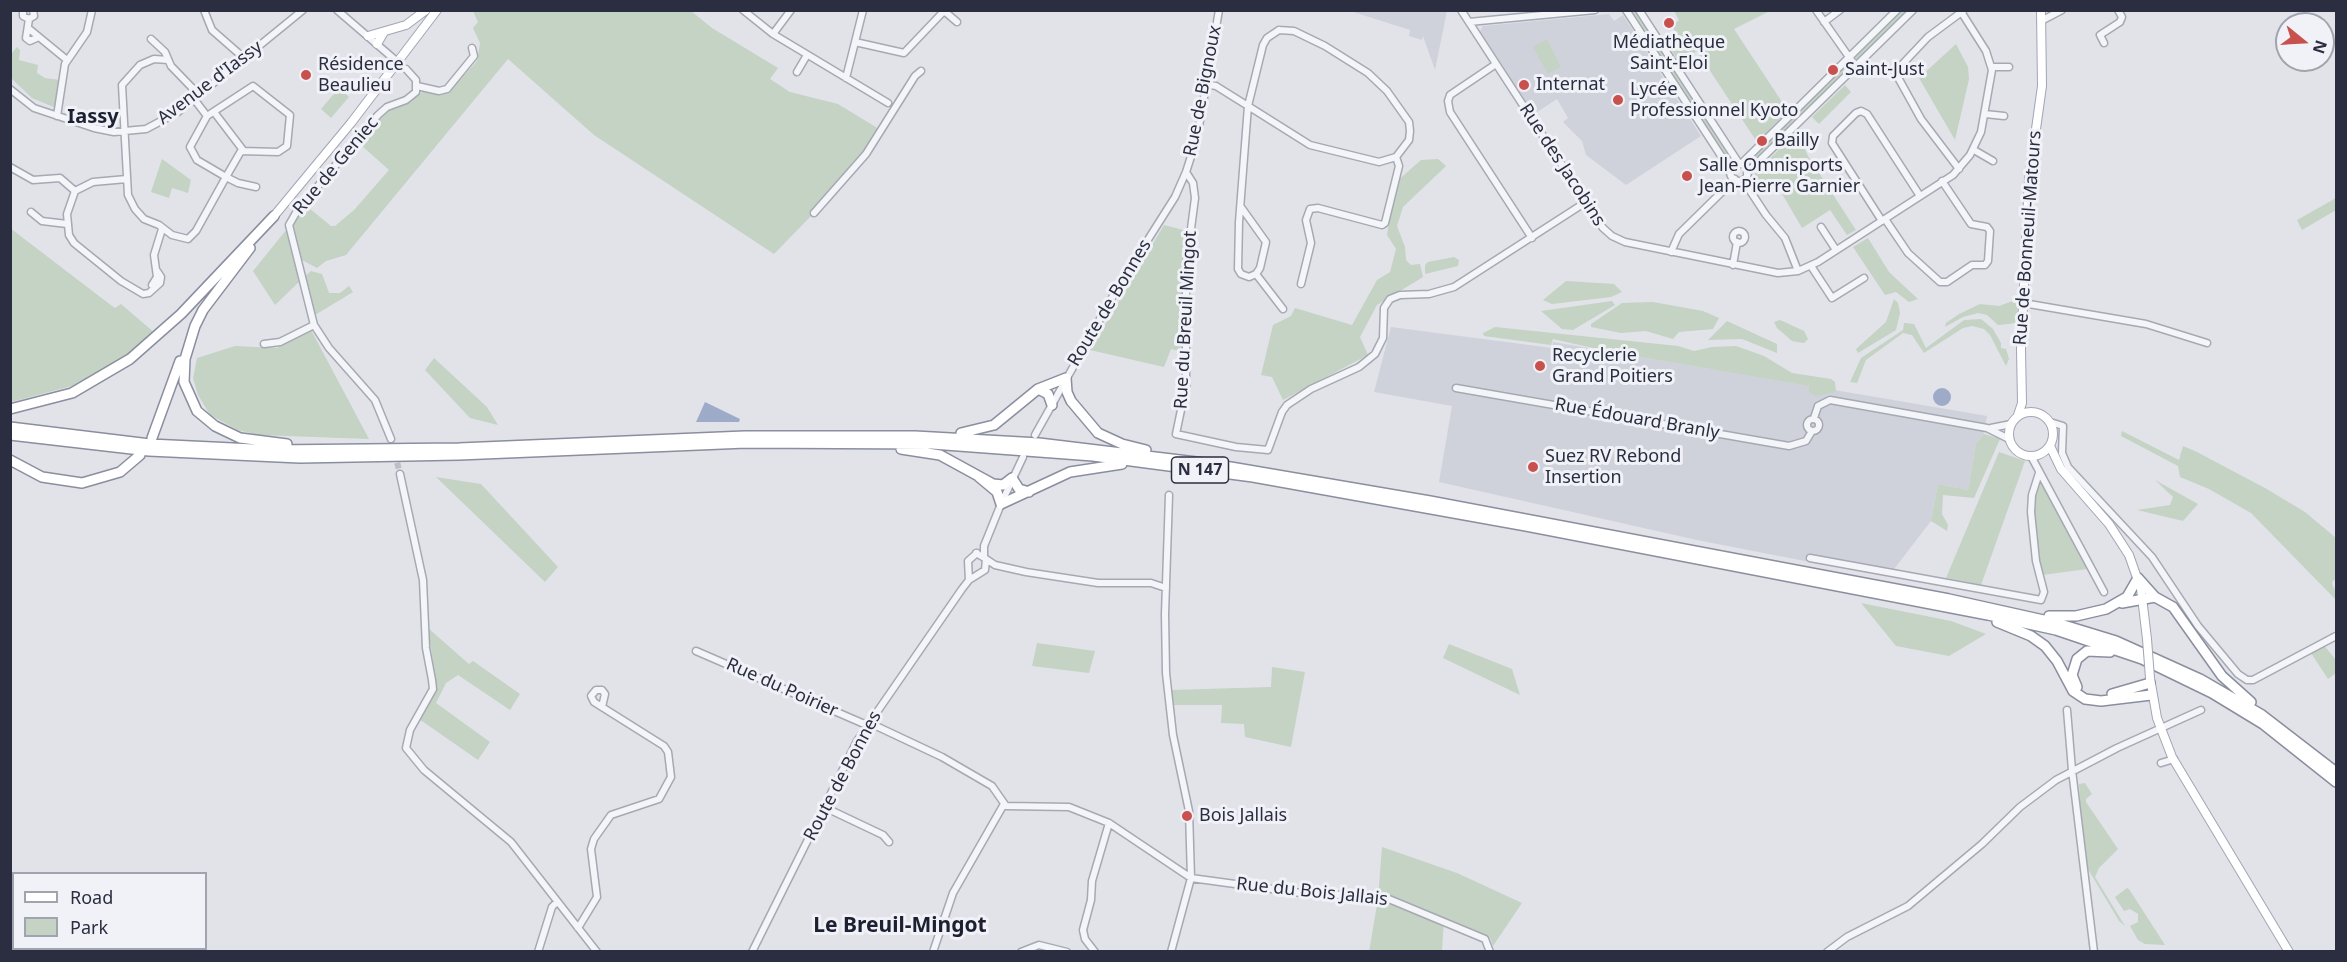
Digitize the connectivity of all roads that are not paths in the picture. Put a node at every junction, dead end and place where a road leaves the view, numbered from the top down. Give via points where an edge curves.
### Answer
1 (33, 10) edge
2 (92, 10) edge
3 (204, 10) edge
4 (303, 10) edge
5 (426, 10) edge
6 (436, 10) edge
7 (743, 10) edge
8 (791, 10) edge
9 (862, 10) edge
10 (1218, 10) edge
11 (1461, 10) edge
12 (1500, 10) edge
13 (1595, 10) edge
14 (1626, 10) edge
15 (1639, 10) edge
16 (1816, 10) edge
17 (1840, 10) edge
18 (1897, 10) edge
19 (1913, 10) edge
20 (2041, 10) edge
21 (2062, 10) edge
22 (2118, 10) edge
23 (22, 11) edge
24 (338, 11) edge
25 (943, 11) edge
26 (1582, 11) edge
27 (1961, 11) edge
28 (1536, 13) edge
29 (29, 19) junction
30 (1500, 20) junction
31 (2041, 21) junction
32 (957, 22) dead end
33 (1469, 22) junction
34 (1824, 22) junction
35 (385, 31) junction
36 (773, 34) junction
37 (368, 36) junction
38 (151, 39) dead end
39 (855, 42) junction
40 (2104, 43) dead end
41 (377, 44) junction
42 (472, 48) dead end
43 (807, 55) junction
44 (244, 58) junction
45 (394, 59) dead end
46 (1848, 59) junction
47 (67, 60) junction
48 (168, 60) junction
49 (1496, 64) junction
50 (1992, 66) junction
51 (1856, 67) junction
52 (2008, 67) dead end
53 (406, 69) dead end
54 (921, 70) dead end
55 (797, 72) dead end
56 (846, 78) junction
57 (1205, 84) junction
58 (417, 86) junction
59 (10, 89) edge
60 (197, 97) junction
61 (888, 103) dead end
62 (1248, 106) junction
63 (214, 111) junction
64 (1985, 114) junction
65 (57, 116) junction
66 (207, 116) junction
67 (2004, 116) dead end
68 (124, 132) junction
69 (243, 150) junction
70 (1974, 150) junction
71 (1396, 157) junction
72 (1993, 161) dead end
73 (1740, 163) junction
74 (10, 167) edge
75 (1729, 168) junction
76 (1959, 169) junction
77 (1186, 172) junction
78 (1747, 173) junction
79 (226, 177) junction
80 (127, 179) junction
81 (1735, 179) junction
82 (1743, 180) junction
83 (1942, 181) junction
84 (256, 187) dead end
85 (75, 191) junction
86 (1920, 196) junction
87 (1586, 202) junction
88 (1241, 207) junction
89 (31, 212) dead end
90 (814, 213) dead end
91 (274, 216) junction
92 (1883, 220) junction
93 (67, 224) junction
94 (1821, 227) dead end
95 (162, 229) junction
96 (1532, 238) junction
97 (1737, 242) dead end
98 (250, 248) junction
99 (1836, 250) junction
100 (1671, 252) junction
101 (1733, 265) junction
102 (1811, 266) junction
103 (1798, 270) junction
104 (1256, 274) junction
105 (1864, 278) dead end
106 (1301, 284) dead end
107 (2023, 303) junction
108 (1283, 309) dead end
109 (314, 325) junction
110 (2207, 343) dead end
111 (264, 344) dead end
112 (1066, 378) junction
113 (1456, 388) dead end
114 (1038, 389) junction
115 (2022, 394) junction
116 (1071, 401) junction
117 (1053, 402) junction
118 (10, 409) edge
119 (2035, 411) junction
120 (2018, 415) junction
121 (2050, 422) junction
122 (2011, 424) junction
123 (10, 427) edge
124 (1987, 428) junction
125 (10, 435) edge
126 (1035, 435) dead end
127 (915, 436) junction
128 (152, 438) dead end
129 (391, 439) dead end
130 (2009, 439) junction
131 (867, 442) junction
132 (2049, 446) junction
133 (371, 450) junction
134 (140, 455) dead end
135 (2034, 455) junction
136 (1023, 457) dead end
137 (10, 460) edge
138 (1166, 461) junction
139 (2061, 469) junction
140 (2039, 473) junction
141 (400, 474) tunnel mouth
142 (979, 477) junction
143 (1012, 478) junction
144 (1030, 492) junction
145 (1169, 495) dead end
146 (1001, 504) junction
147 (984, 546) junction
148 (976, 554) junction
149 (985, 557) junction
150 (1810, 558) dead end
151 (995, 565) junction
152 (987, 567) junction
153 (968, 568) junction
154 (978, 574) junction
155 (2138, 578) junction
156 (969, 580) junction
157 (1166, 588) junction
158 (2104, 592) dead end
159 (2155, 597) junction
160 (2143, 598) junction
161 (2118, 604) junction
162 (1966, 611) junction
163 (2011, 612) junction
164 (2337, 636) edge
165 (696, 651) dead end
166 (2162, 668) junction
167 (2150, 680) junction
168 (2151, 694) junction
169 (602, 707) dead end
170 (2201, 710) dead end
171 (2067, 711) dead end
172 (2262, 715) junction
173 (868, 724) junction
174 (2160, 729) junction
175 (2174, 759) junction
176 (2161, 763) dead end
177 (2072, 770) junction
178 (2337, 772) edge
179 (2337, 782) edge
180 (1004, 804) junction
181 (824, 807) junction
182 (1109, 823) junction
183 (889, 842) dead end
184 (1191, 878) junction
185 (557, 902) junction
186 (578, 928) junction
187 (538, 951) edge
188 (597, 951) edge
189 (752, 951) edge
190 (933, 951) edge
191 (1021, 951) edge
192 (1066, 951) edge
193 (1095, 951) edge
194 (1171, 951) edge
195 (1490, 951) edge
196 (1827, 951) edge
197 (2094, 951) edge
198 (2289, 951) edge

1 - 29 street via 34,16
2 - 47 street via 87,32
3 - 44 street via 211,30
4 - 44 street, Avenue d'Iassy
5 - 35 main road via 409,23
6 - 91 main road via 351,123
7 - 36 street
8 - 36 street
9 - 39 street
10 - 57 street, Rue de Bignoux
11 - 33 street, Rue des Jacobins
12 - 30 street
13 - 26 street
14 - 75 street
15 - 73 street
16 - 34 street
17 - 34 street
18 - 46 street
19 - 51 street
20 - 31 main road, Rue de Bonneuil-Matours
21 - 31 street
22 - 40 street via 2120,22 2100,35
23 - 29 street via 24,18
24 - 37 street
25 - 32 street
25 - 39 street via 901,54
26 - 28 street
27 - 50 street
27 - 76 street via 1928,36 1895,72 1921,119
28 - 30 street
29 - 47 street via 28,28
30 - 33 street
31 - 107 main road, Rue de Bonneuil-Matours via 2042,86 2031,152
33 - 49 street, Rue des Jacobins
34 - 46 street
35 - 37 main road
35 - 41 main road
36 - 43 street
37 - 41 street
38 - 48 street
39 - 56 street
41 - 45 street
42 - 58 street via 474,56 449,87 439,91
43 - 55 street
43 - 56 street
44 - 60 street, Avenue d'Iassy
46 - 51 street
46 - 73 street
47 - 65 street
48 - 60 street
48 - 68 street via 156,58 146,62 123,81
49 - 87 street, Rue des Jacobins
49 - 96 street via 1450,95 1450,112
50 - 52 street
50 - 64 street
51 - 78 street
53 - 58 street
54 - 90 street via 866,154
56 - 61 street
57 - 62 street via 1216,86
57 - 77 street, Rue de Bignoux via 1197,138
58 - 109 street, Rue de Geniec via 409,99 378,115 290,221
59 - 65 street, Avenue d'Iassy via 34,108
60 - 66 street
60 - 68 street, Avenue d'Iassy via 162,122
62 - 71 street via 1310,145 1379,162
62 - 71 street via 1267,38 1279,30 1302,34 1368,73 1402,111 1410,130 1409,140
62 - 88 street
63 - 66 street
63 - 69 street
63 - 69 street via 253,86 290,115 285,148 278,152
64 - 67 street
64 - 70 street
65 - 68 street, Avenue d'Iassy via 94,128
66 - 79 street via 190,149 197,160
68 - 80 street
69 - 79 street
70 - 72 street
70 - 76 street, Rue des Jacobins
71 - 106 street via 1399,166 1382,225 1318,208 1310,210 1306,220 1311,243
73 - 75 street
73 - 78 street
74 - 85 street via 33,180 60,178
75 - 81 street
76 - 83 street, Rue des Jacobins
77 - 96 street, Rue du Breuil Mingot via 1195,198 1186,267 1186,386 1176,434 1236,447 1268,450 1287,405 1311,389 1359,368 1375,354 1383,338 1384,308 1390,299 1439,292 1466,280
77 - 112 street, Route de Bonnes via 1175,197
78 - 82 street
79 - 84 street
79 - 95 street via 192,237 182,238
80 - 85 street via 93,182
80 - 95 street via 128,195 135,209
81 - 82 street
81 - 100 street via 1679,234
82 - 103 street via 1785,238
83 - 86 street, Rue des Jacobins
83 - 92 street via 1971,224 1990,231 1985,265 1972,265 1942,283 1908,253
85 - 93 street
86 - 92 street, Rue des Jacobins
86 - 92 street via 1867,114 1858,112 1833,136 1832,143
87 - 96 street
87 - 100 street, Rue des Jacobins via 1603,228 1616,239
88 - 104 street via 1266,240
88 - 104 street via 1238,271 1247,277
89 - 93 street via 42,221
91 - 98 highway
91 - 118 highway via 181,314 130,359 72,393
92 - 99 street, Rue des Jacobins
93 - 95 street via 74,243 129,288 144,294 156,282 154,255
94 - 99 street
97 - 101 street
98 - 128 highway via 199,311
98 - 133 highway via 195,326 183,371 191,402 215,426 240,438
99 - 102 street, Rue des Jacobins
100 - 101 street, Rue des Jacobins
101 - 103 street, Rue des Jacobins via 1772,273
102 - 103 street, Rue des Jacobins
102 - 105 street via 1832,298
104 - 108 street
107 - 110 street via 2145,324
107 - 115 main road, Rue de Bonneuil-Matours
109 - 111 street via 280,342
109 - 129 street, Rue de Geniec via 375,400
112 - 114 highway
112 - 116 highway
112 - 117 street, Route de Bonnes
113 - 124 street, Rue Édouard Branly via 1789,446 1806,441 1812,431 1807,424 1818,406 1830,400
114 - 117 highway
114 - 127 highway via 1004,419 983,430 921,432
115 - 119 main road
115 - 120 main road, Rue de Bonneuil-Matours
116 - 117 highway
116 - 138 highway via 1088,423 1109,439 1160,453
117 - 126 street, Route de Bonnes
119 - 120 main road
119 - 121 main road
120 - 122 main road
121 - 132 main road via 2053,434
121 - 164 street via 2063,426 2062,453 2067,467 2152,557 2198,626 2238,674 2253,680
122 - 124 street
122 - 130 main road
123 - 133 highway, N 147 via 95,439 213,448
124 - 130 street
125 - 131 highway, N 147 via 149,452 300,458
127 - 133 highway, N 147 via 756,436
127 - 138 highway, N 147 via 1039,443
130 - 135 main road via 2017,451
131 - 138 highway, N 147
131 - 142 highway via 940,455
132 - 135 main road
132 - 139 main road
134 - 137 highway via 120,472 82,483 42,477
135 - 139 main road
135 - 140 street
136 - 143 street
138 - 144 highway via 1087,467 1053,478
138 - 162 highway, N 147
138 - 163 highway, N 147 via 1383,492
139 - 155 main road via 2116,534
140 - 150 street via 2031,512 2044,592 2041,600
140 - 158 street
141 - 185 street via 423,580 426,648 433,690 410,730 406,748 413,759 511,842
142 - 143 highway via 999,485
142 - 146 highway via 997,492
143 - 144 highway via 1018,489
143 - 146 street
144 - 146 highway
145 - 157 street
146 - 147 street
147 - 148 street
147 - 149 street
148 - 149 street
148 - 153 street via 968,561
149 - 151 street
149 - 152 street
151 - 152 street
151 - 157 street via 1098,583 1150,583
152 - 154 street
153 - 154 street
153 - 156 street
154 - 156 street, Route de Bonnes
155 - 159 highway
155 - 160 main road
155 - 161 highway via 2130,594
156 - 173 street, Route de Bonnes
157 - 184 street via 1166,673 1173,735 1189,810
159 - 160 highway
159 - 172 highway via 2173,607 2222,676
160 - 161 highway
160 - 167 main road, bridge
161 - 163 highway via 2076,616 2050,616 2019,609
162 - 166 highway, N 147 via 2056,630
162 - 168 highway via 2031,636 2057,661 2073,691 2085,699 2102,701
163 - 172 highway, N 147 via 2089,632 2145,653
165 - 173 street, Rue du Poirier
166 - 167 highway via 2102,650 2081,654 2072,669 2074,681 2090,696 2113,693
166 - 179 highway, N 147 via 2254,719
167 - 168 main road
168 - 174 main road
169 - 186 street via 664,746 671,777 659,799 611,815 599,830 591,846 597,897
170 - 174 street
171 - 177 street
172 - 178 highway, N 147
173 - 180 street, Rue du Poirier via 992,786
173 - 181 street, Route de Bonnes
174 - 175 main road
174 - 177 street
175 - 176 street
175 - 198 main road
177 - 196 street via 2020,807 1983,844 1908,906 1847,936
177 - 197 street
180 - 182 street via 1069,807
180 - 190 street via 953,892
181 - 183 street via 883,835
181 - 189 street, Route de Bonnes
182 - 184 street
182 - 193 street via 1092,880 1083,930
184 - 194 street
184 - 195 street, Rue du Bois Jallais via 1301,893 1384,897 1485,939
185 - 186 street
185 - 187 street
186 - 188 street
191 - 192 street via 1039,945

